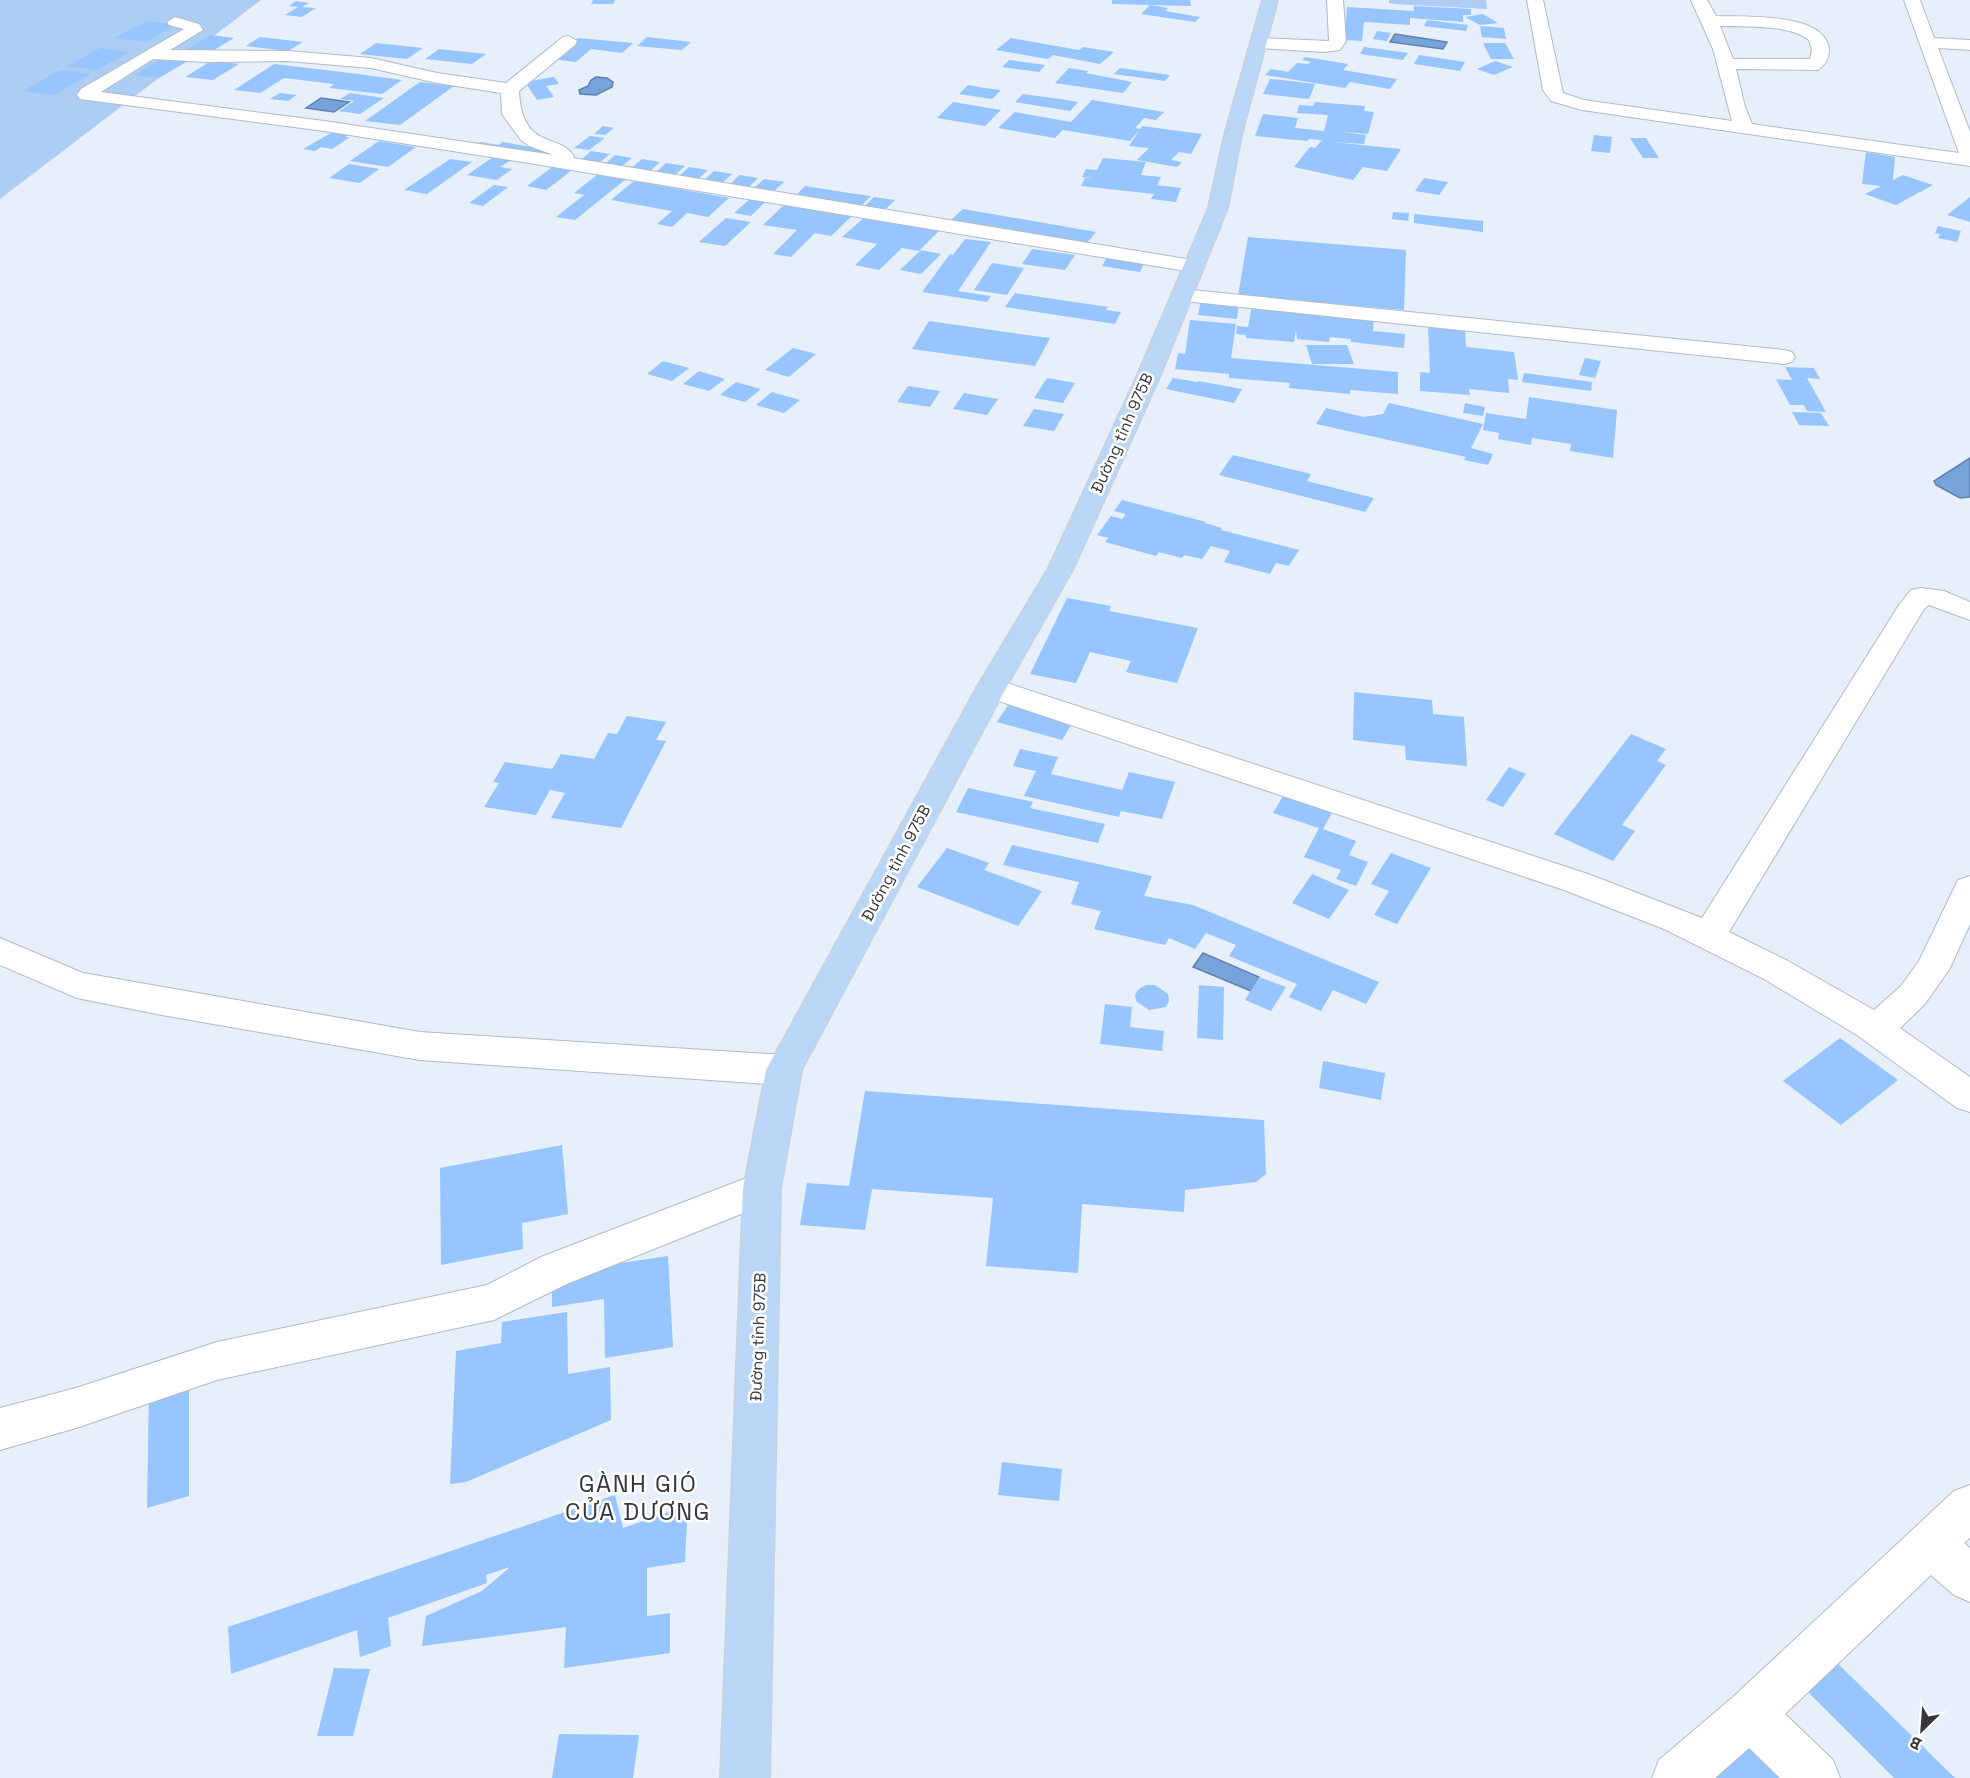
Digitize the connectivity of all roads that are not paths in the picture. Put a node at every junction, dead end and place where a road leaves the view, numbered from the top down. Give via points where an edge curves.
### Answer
1 (1270, 0) edge
2 (1335, 0) edge
3 (1535, 0) edge
4 (1699, 0) edge
5 (1912, 0) edge
6 (1711, 21) junction
7 (175, 22) dead end
8 (569, 41) dead end
9 (1926, 42) junction
10 (1260, 44) junction
11 (1970, 45) edge
12 (150, 54) junction
13 (1726, 64) junction
14 (510, 89) junction
15 (1747, 129) junction
16 (1970, 158) edge
17 (561, 164) junction
18 (1187, 281) junction
19 (1784, 357) dead end
20 (1970, 612) edge
21 (991, 688) junction
22 (1970, 888) edge
23 (1709, 936) junction
24 (0, 951) edge
25 (1876, 1029) junction
26 (784, 1070) junction
27 (1970, 1097) edge
28 (762, 1188) junction
29 (0, 1429) edge
30 (1970, 1507) edge
31 (1931, 1544) junction
32 (1970, 1579) edge
33 (1750, 1714) junction
34 (745, 1778) edge
35 (1677, 1778) edge
36 (1815, 1778) edge

1 - 10 main road, Đường tỉnh 975B
2 - 10 street via 1338,41 1334,46
3 - 15 street via 1552,90 1557,97 1582,105
4 - 6 street
5 - 9 street
6 - 13 street
6 - 13 street via 1800,29 1817,39 1821,51 1818,62 1812,66
7 - 12 street via 195,30
8 - 14 street
9 - 11 street
9 - 16 street
10 - 18 main road, Đường tỉnh 975B via 1243,95 1218,208
12 - 14 street via 288,56 371,63
12 - 17 street via 86,95 324,126
13 - 15 street via 1740,120
14 - 17 street via 511,114 528,136 564,153
15 - 16 street
17 - 18 street
18 - 19 street
18 - 21 main road, Đường tỉnh 975B via 1061,568
20 - 23 street via 1934,597 1921,596 1913,605
21 - 23 street via 1622,898
21 - 26 main road, Đường tỉnh 975B
22 - 25 street via 1933,968 1913,996
23 - 25 street
24 - 26 street via 77,985 420,1046
25 - 27 street
26 - 28 main road, Đường tỉnh 975B
28 - 29 street via 555,1270 494,1302 217,1361
28 - 34 main road, Đường tỉnh 975B
30 - 31 street
31 - 32 street
31 - 33 street
33 - 35 street
33 - 36 street

